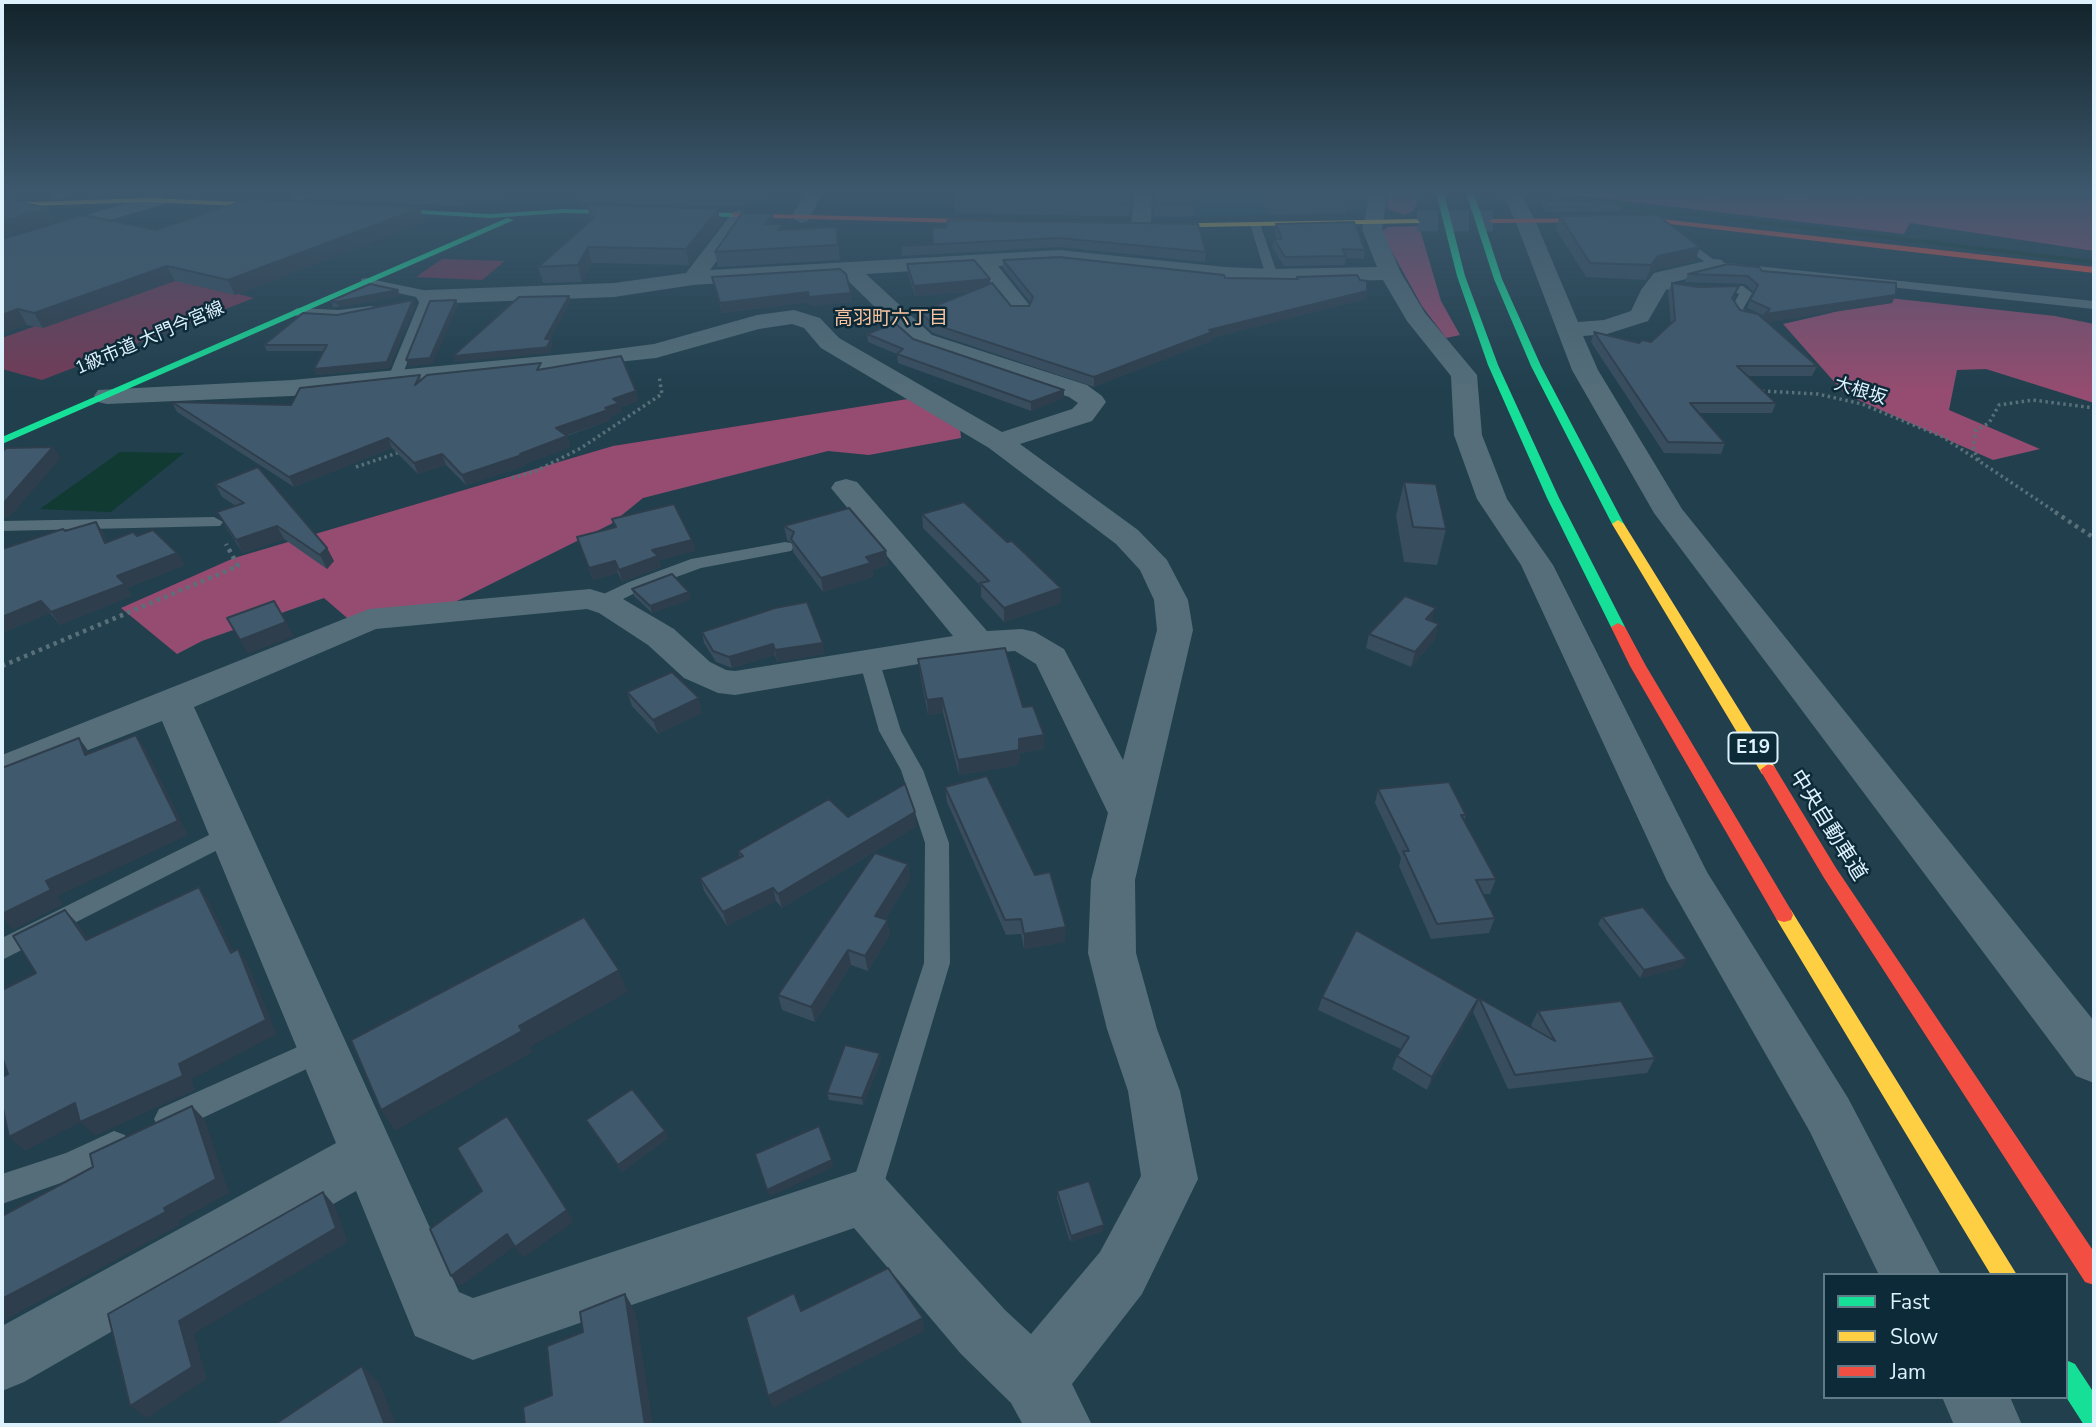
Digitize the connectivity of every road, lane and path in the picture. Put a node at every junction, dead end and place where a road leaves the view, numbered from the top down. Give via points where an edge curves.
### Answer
1 (385, 260) edge
2 (413, 260) edge
3 (707, 260) edge
4 (1004, 260) edge
5 (1091, 260) edge
6 (1267, 260) edge
7 (1385, 260) edge
8 (1457, 260) edge
9 (1492, 260) edge
10 (1534, 260) edge
11 (1707, 260) edge
12 (2002, 260) edge
13 (982, 261) junction
14 (1714, 265) junction
15 (848, 269) junction
16 (2094, 270) edge
17 (1390, 273) junction
18 (1272, 276) junction
19 (693, 278) junction
20 (365, 282) junction
21 (1656, 284) junction
22 (427, 297) junction
23 (2094, 305) edge
24 (1020, 307) edge
25 (297, 312) junction
26 (1758, 318) edge
27 (1570, 330) junction
28 (658, 366) junction
29 (395, 378) junction
30 (647, 380) dead end
31 (1760, 391) edge
32 (107, 396) junction
33 (2094, 408) edge
34 (2, 423) edge
35 (2, 441) edge
36 (999, 442) junction
37 (407, 450) edge
38 (1979, 460) junction
39 (356, 467) edge
40 (512, 478) dead end
41 (846, 488) dead end
42 (214, 522) joint
43 (2, 526) edge
44 (2094, 538) edge
45 (785, 547) edge
46 (600, 603) junction
47 (978, 643) junction
48 (870, 663) junction
49 (2, 666) edge
50 (173, 702) junction
51 (2, 770) edge
52 (1130, 814) junction
53 (231, 833) junction
54 (2, 950) edge
55 (322, 1048) junction
56 (2094, 1060) edge
57 (368, 1154) junction
58 (2, 1189) edge
59 (864, 1197) junction
60 (1910, 1273) edge
61 (2005, 1273) edge
62 (2094, 1273) edge
63 (2, 1360) edge
64 (2068, 1376) edge
65 (1975, 1399) edge
66 (1046, 1403) edge
67 (2094, 1417) edge
68 (1989, 1425) edge

1 - 34 main road, 1級市道 大門今宮線
2 - 20 main road
3 - 19 street
4 - 13 street
5 - 18 street
6 - 18 lane
7 - 17 street
8 - 61 main road, E19 via 1493,365 1553,498 1638,666 1781,910
9 - 62 main road, 中央自動車道 / E19 via 1536,366 1604,500 1830,873
10 - 27 street
11 - 14 lane
12 - 16 main road
13 - 15 street
13 - 24 street
14 - 21 street via 1661,278
14 - 23 lane
15 - 19 street
15 - 36 street via 923,340 1077,391 1093,402 1082,415
17 - 18 street
17 - 60 street via 1415,316 1464,375 1468,435 1492,499 1537,565 1689,881 1829,1115
19 - 22 street via 614,290
20 - 22 lane
20 - 25 main road
21 - 26 lane via 1695,290 1739,289 1746,293 1737,309 1742,315
21 - 27 street via 1640,316 1607,327
22 - 25 lane via 339,314
22 - 29 lane
25 - 32 main road
27 - 56 street via 1586,370 1669,513
28 - 29 street
28 - 30 path
28 - 36 street via 757,322 794,317 812,323 830,343
28 - 40 path via 662,394 581,448
29 - 32 street via 292,388
31 - 38 path, 大根坂 via 1818,394 1862,404 1943,437
32 - 35 main road
33 - 38 path via 2033,400 1998,405 1989,423 1976,430 1973,449
36 - 52 street via 1127,537 1155,567 1171,600 1175,630
37 - 39 path
38 - 44 path, 大根坂
41 - 47 street
42 - 43 lane
42 - 49 path via 238,566
45 - 46 lane via 697,564
46 - 48 street via 661,637 696,670 718,681 736,683
46 - 50 street via 590,599 369,619
47 - 48 street
47 - 52 street via 1022,640 1051,657
48 - 59 lane via 890,731 912,770 937,842 937,963
50 - 51 street
50 - 53 street
52 - 66 street via 1113,880 1112,953 1154,1091 1170,1179
53 - 54 lane
53 - 55 street
55 - 57 street
55 - 58 lane via 72,1165
57 - 59 street via 437,1314 473,1329
57 - 63 street
59 - 66 street
64 - 67 main road
65 - 68 street

